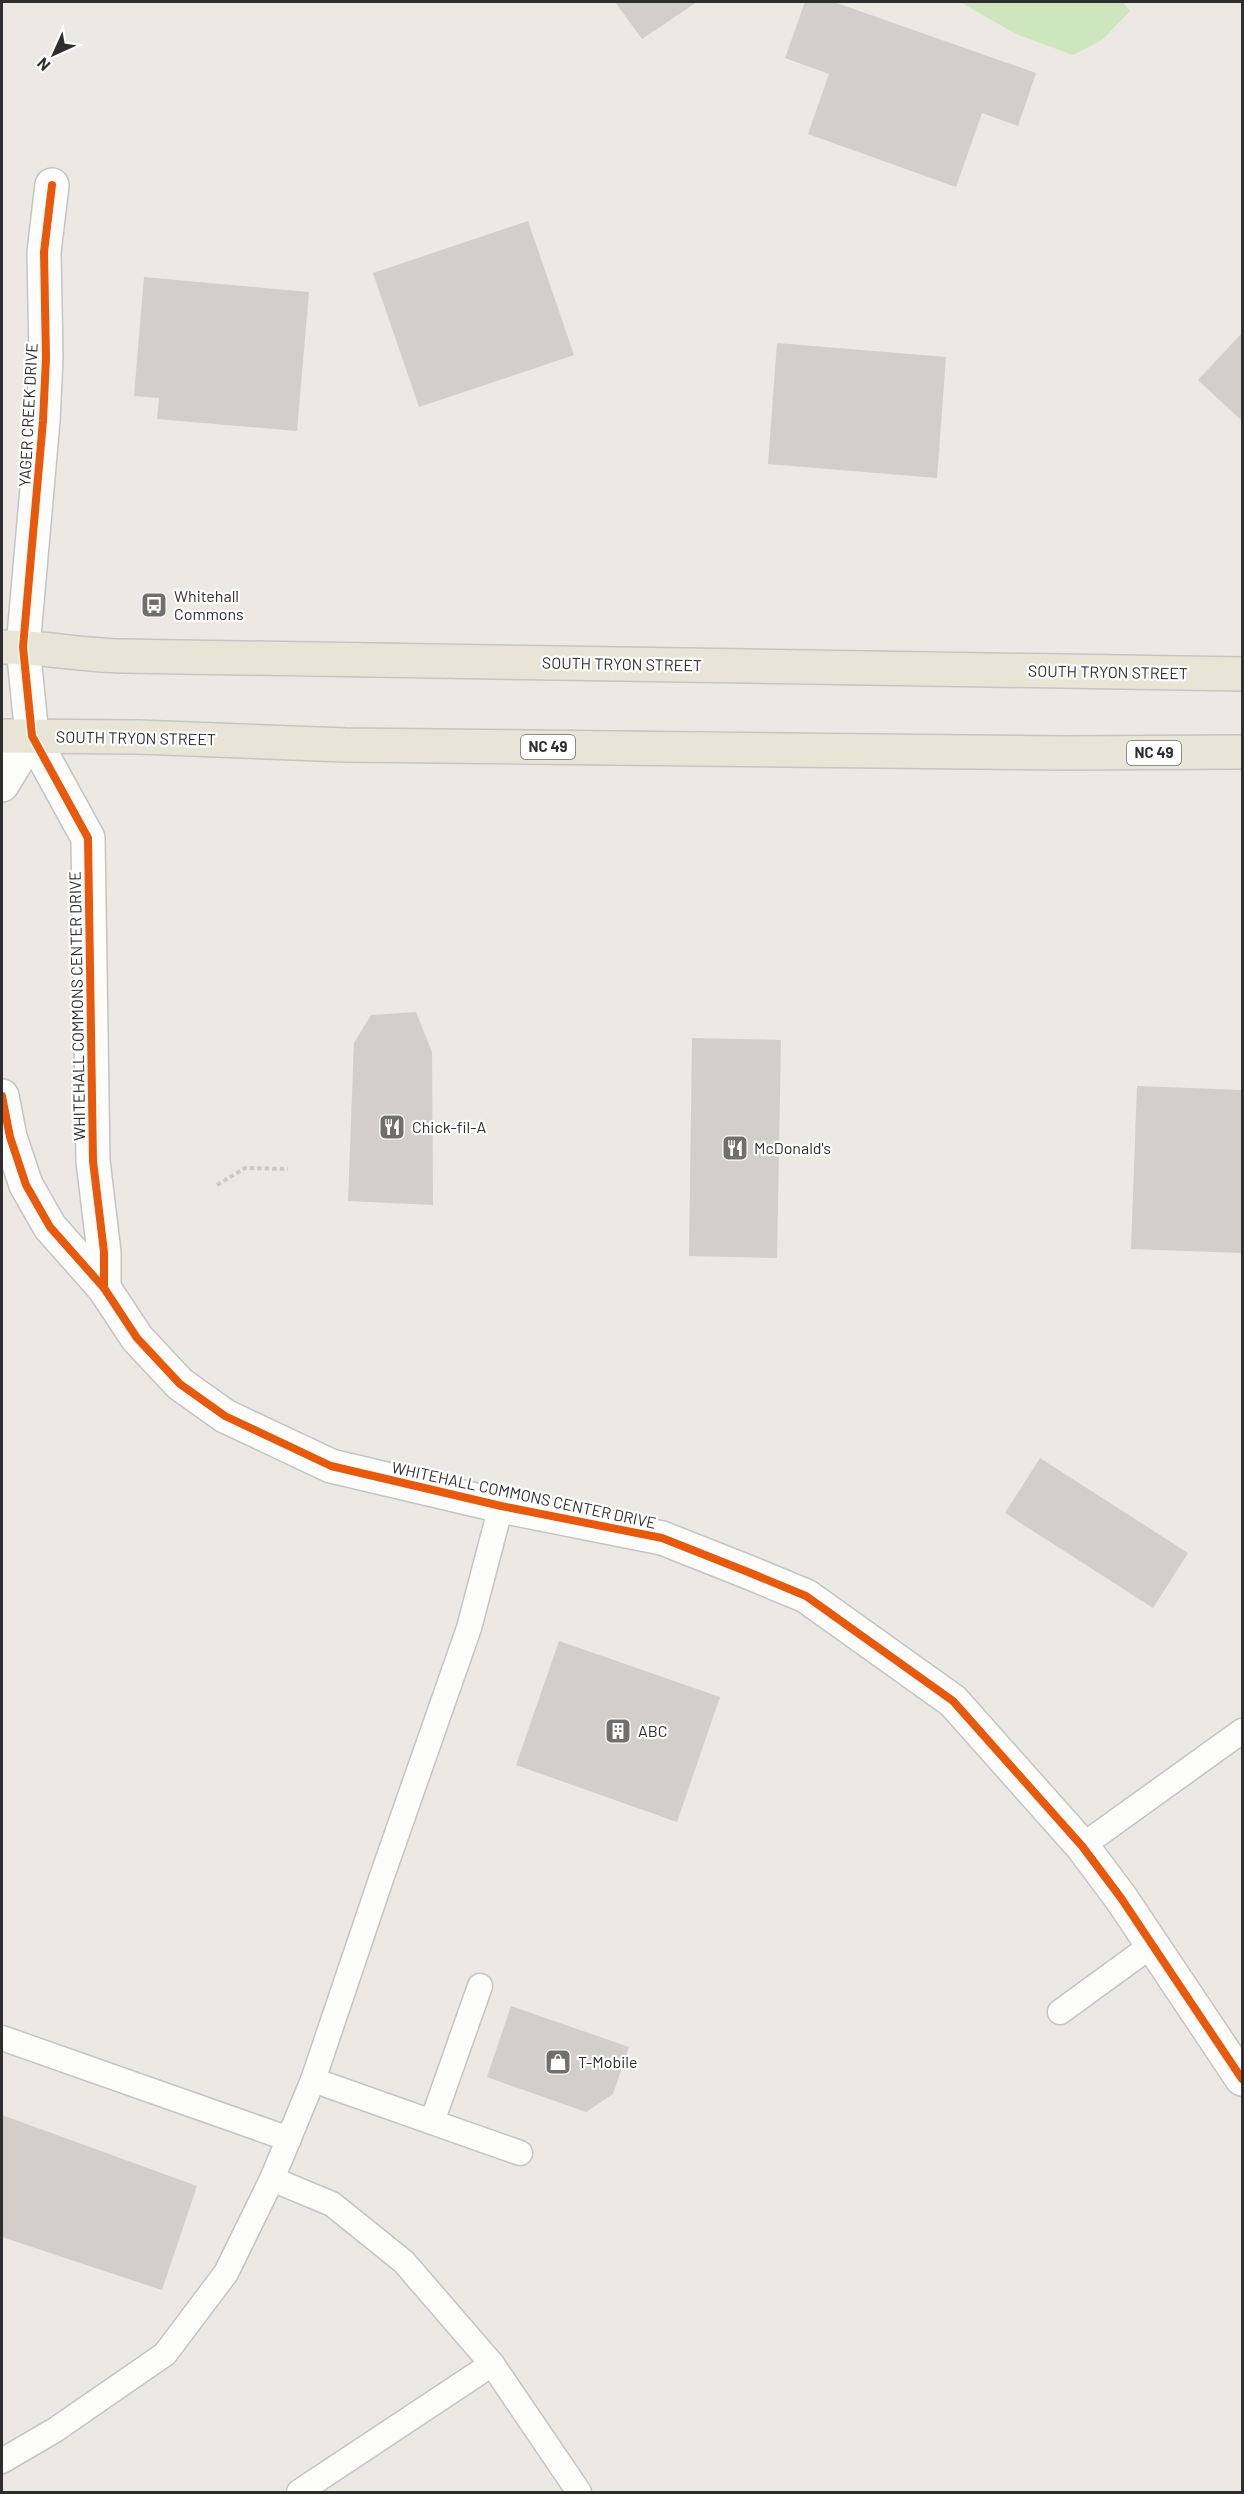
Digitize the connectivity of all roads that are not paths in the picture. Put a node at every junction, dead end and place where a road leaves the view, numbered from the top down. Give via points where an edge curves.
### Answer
1 (52, 185) dead end
2 (12, 647) edge
3 (1242, 674) edge
4 (17, 736) edge
5 (1242, 752) edge
6 (2, 785) edge
7 (2, 1096) edge
8 (104, 1288) junction
9 (501, 1506) junction
10 (1242, 1731) edge
11 (1082, 1846) junction
12 (1152, 1945) junction
13 (480, 1986) dead end
14 (1060, 2012) dead end
15 (2, 2038) edge
16 (1242, 2079) edge
17 (313, 2080) junction
18 (432, 2122) junction
19 (289, 2139) junction
20 (520, 2152) dead end
21 (272, 2180) junction
22 (492, 2364) junction
23 (2, 2461) edge
24 (299, 2493) edge
25 (579, 2493) edge

1 - 2 street, YAGER CREEK DRIVE via 44,252 43,421
2 - 3 main road, SOUTH TRYON STREET via 87,656
2 - 4 street, YAGER CREEK DRIVE
4 - 5 main road, SOUTH TRYON STREET / NC 49 via 345,746
4 - 6 street
4 - 8 street, WHITEHALL COMMONS CENTER DRIVE via 88,837 93,1161 104,1252
7 - 8 street, WHITEHALL COMMONS CENTER DRIVE via 26,1185 50,1227
8 - 9 street, WHITEHALL COMMONS CENTER DRIVE via 137,1338 180,1384 225,1416 331,1466
9 - 11 street, WHITEHALL COMMONS CENTER DRIVE via 662,1538 806,1596 953,1701
9 - 17 lane via 469,1628
10 - 11 lane
11 - 12 street, WHITEHALL COMMONS CENTER DRIVE
12 - 14 lane
12 - 16 street, WHITEHALL COMMONS CENTER DRIVE
13 - 18 lane
15 - 19 lane
17 - 18 lane
17 - 19 lane
18 - 20 lane
19 - 21 lane
21 - 22 lane via 332,2204 404,2262
21 - 23 lane via 226,2273 165,2355
22 - 24 lane
22 - 25 lane

